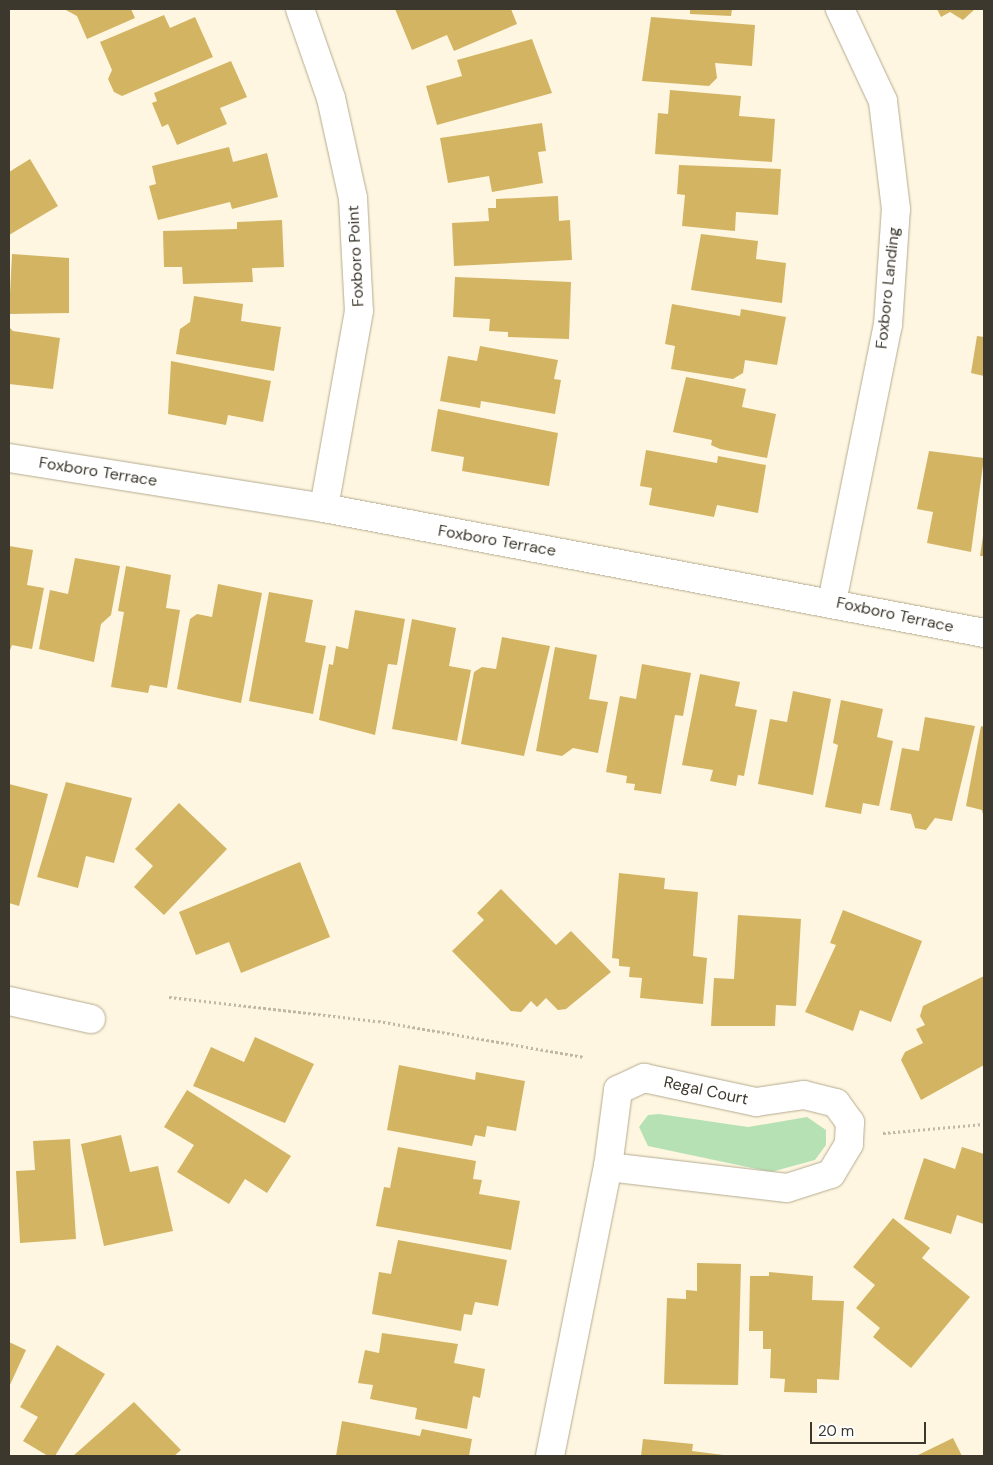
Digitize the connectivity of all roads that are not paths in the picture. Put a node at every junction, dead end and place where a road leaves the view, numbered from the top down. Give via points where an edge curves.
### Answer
1 (300, 9) edge
2 (840, 9) edge
3 (9, 458) edge
4 (324, 508) junction
5 (832, 602) junction
6 (984, 634) edge
7 (9, 1001) edge
8 (91, 1019) dead end
9 (608, 1167) junction
10 (550, 1456) edge

1 - 4 street, Foxboro Point via 331,98 353,198 359,311
2 - 5 street, Foxboro Landing via 883,101 896,209 888,325
3 - 4 street, Foxboro Terrace
4 - 5 street, Foxboro Terrace
5 - 6 street, Foxboro Terrace
7 - 8 street
9 - 9 street, Regal Court via 787,1188 831,1174 849,1144 850,1122 836,1103 804,1095 756,1102 644,1078 618,1090
9 - 10 street, Regal Court

